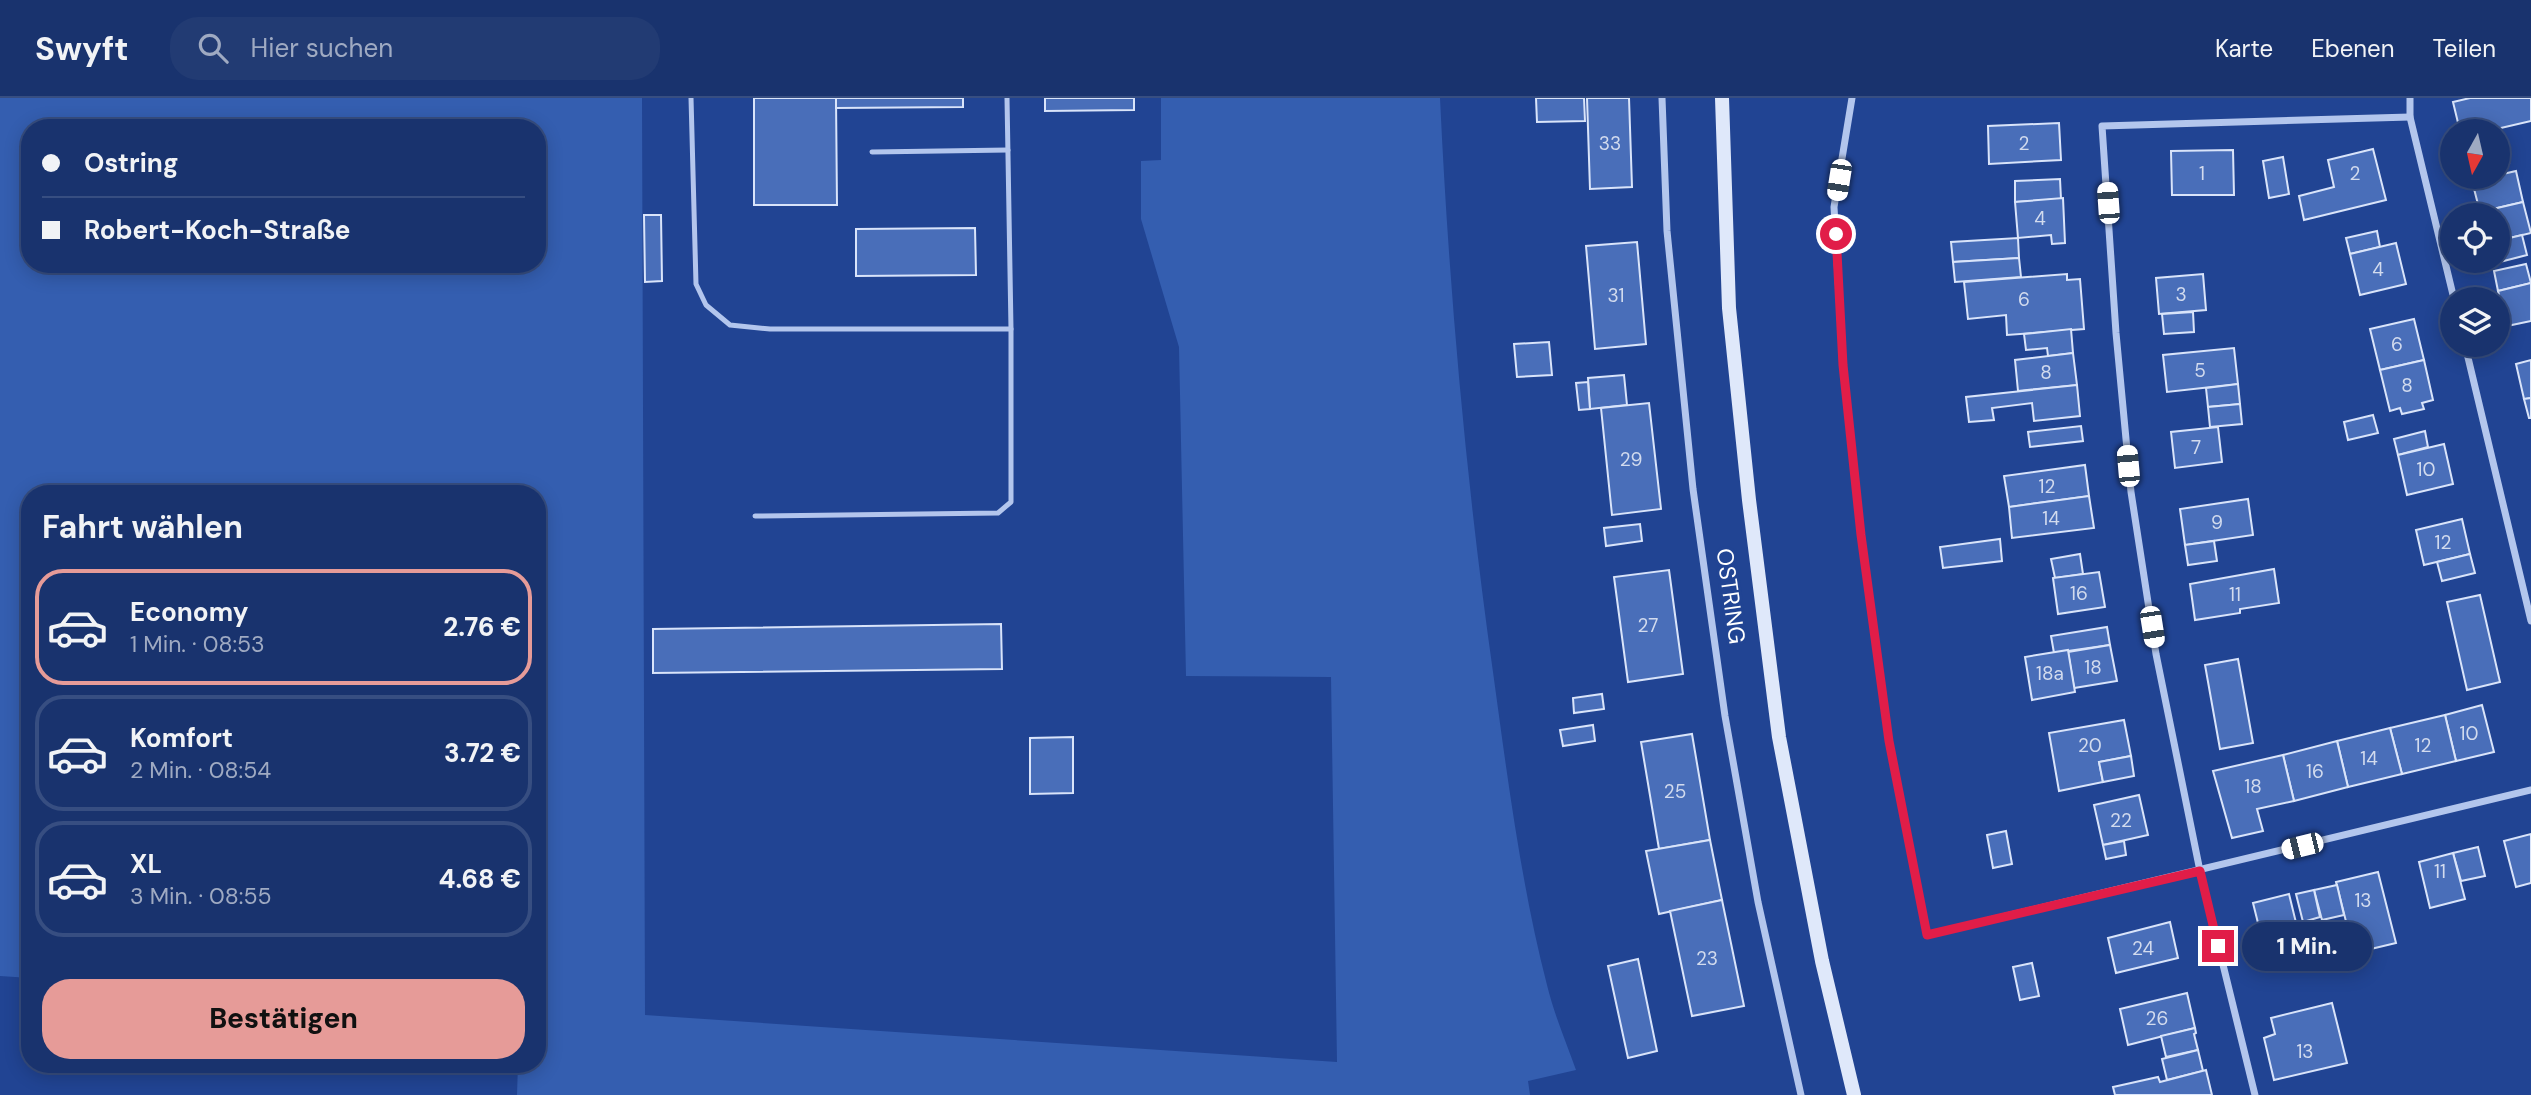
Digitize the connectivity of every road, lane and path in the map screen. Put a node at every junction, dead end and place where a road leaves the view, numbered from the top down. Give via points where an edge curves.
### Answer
1 (691, 98) edge
2 (1007, 98) edge
3 (1662, 98) edge
4 (1722, 98) edge
5 (1852, 98) edge
6 (2410, 98) edge
7 (2410, 117) junction
8 (1008, 150) junction
9 (872, 152) dead end
10 (2451, 287) edge
11 (1011, 329) junction
12 (2468, 357) edge
13 (755, 516) dead end
14 (2531, 621) edge
15 (2531, 789) edge
16 (2200, 871) junction
17 (1801, 1095) edge
18 (1854, 1095) edge
19 (2255, 1095) edge

1 - 11 lane via 696,284 706,304 730,325
2 - 8 lane
3 - 17 street, OSTRING via 1667,232 1704,569 1758,902
4 - 18 main road, OSTRING via 1729,308 1778,724 1822,961
5 - 16 street via 1834,207 1843,365 1889,741 1927,935
6 - 7 street
7 - 10 street
7 - 16 street via 2102,126 2131,492 2156,654
8 - 9 lane
8 - 11 lane
11 - 13 lane via 1011,502 998,513
12 - 14 street
15 - 16 street
16 - 19 street

